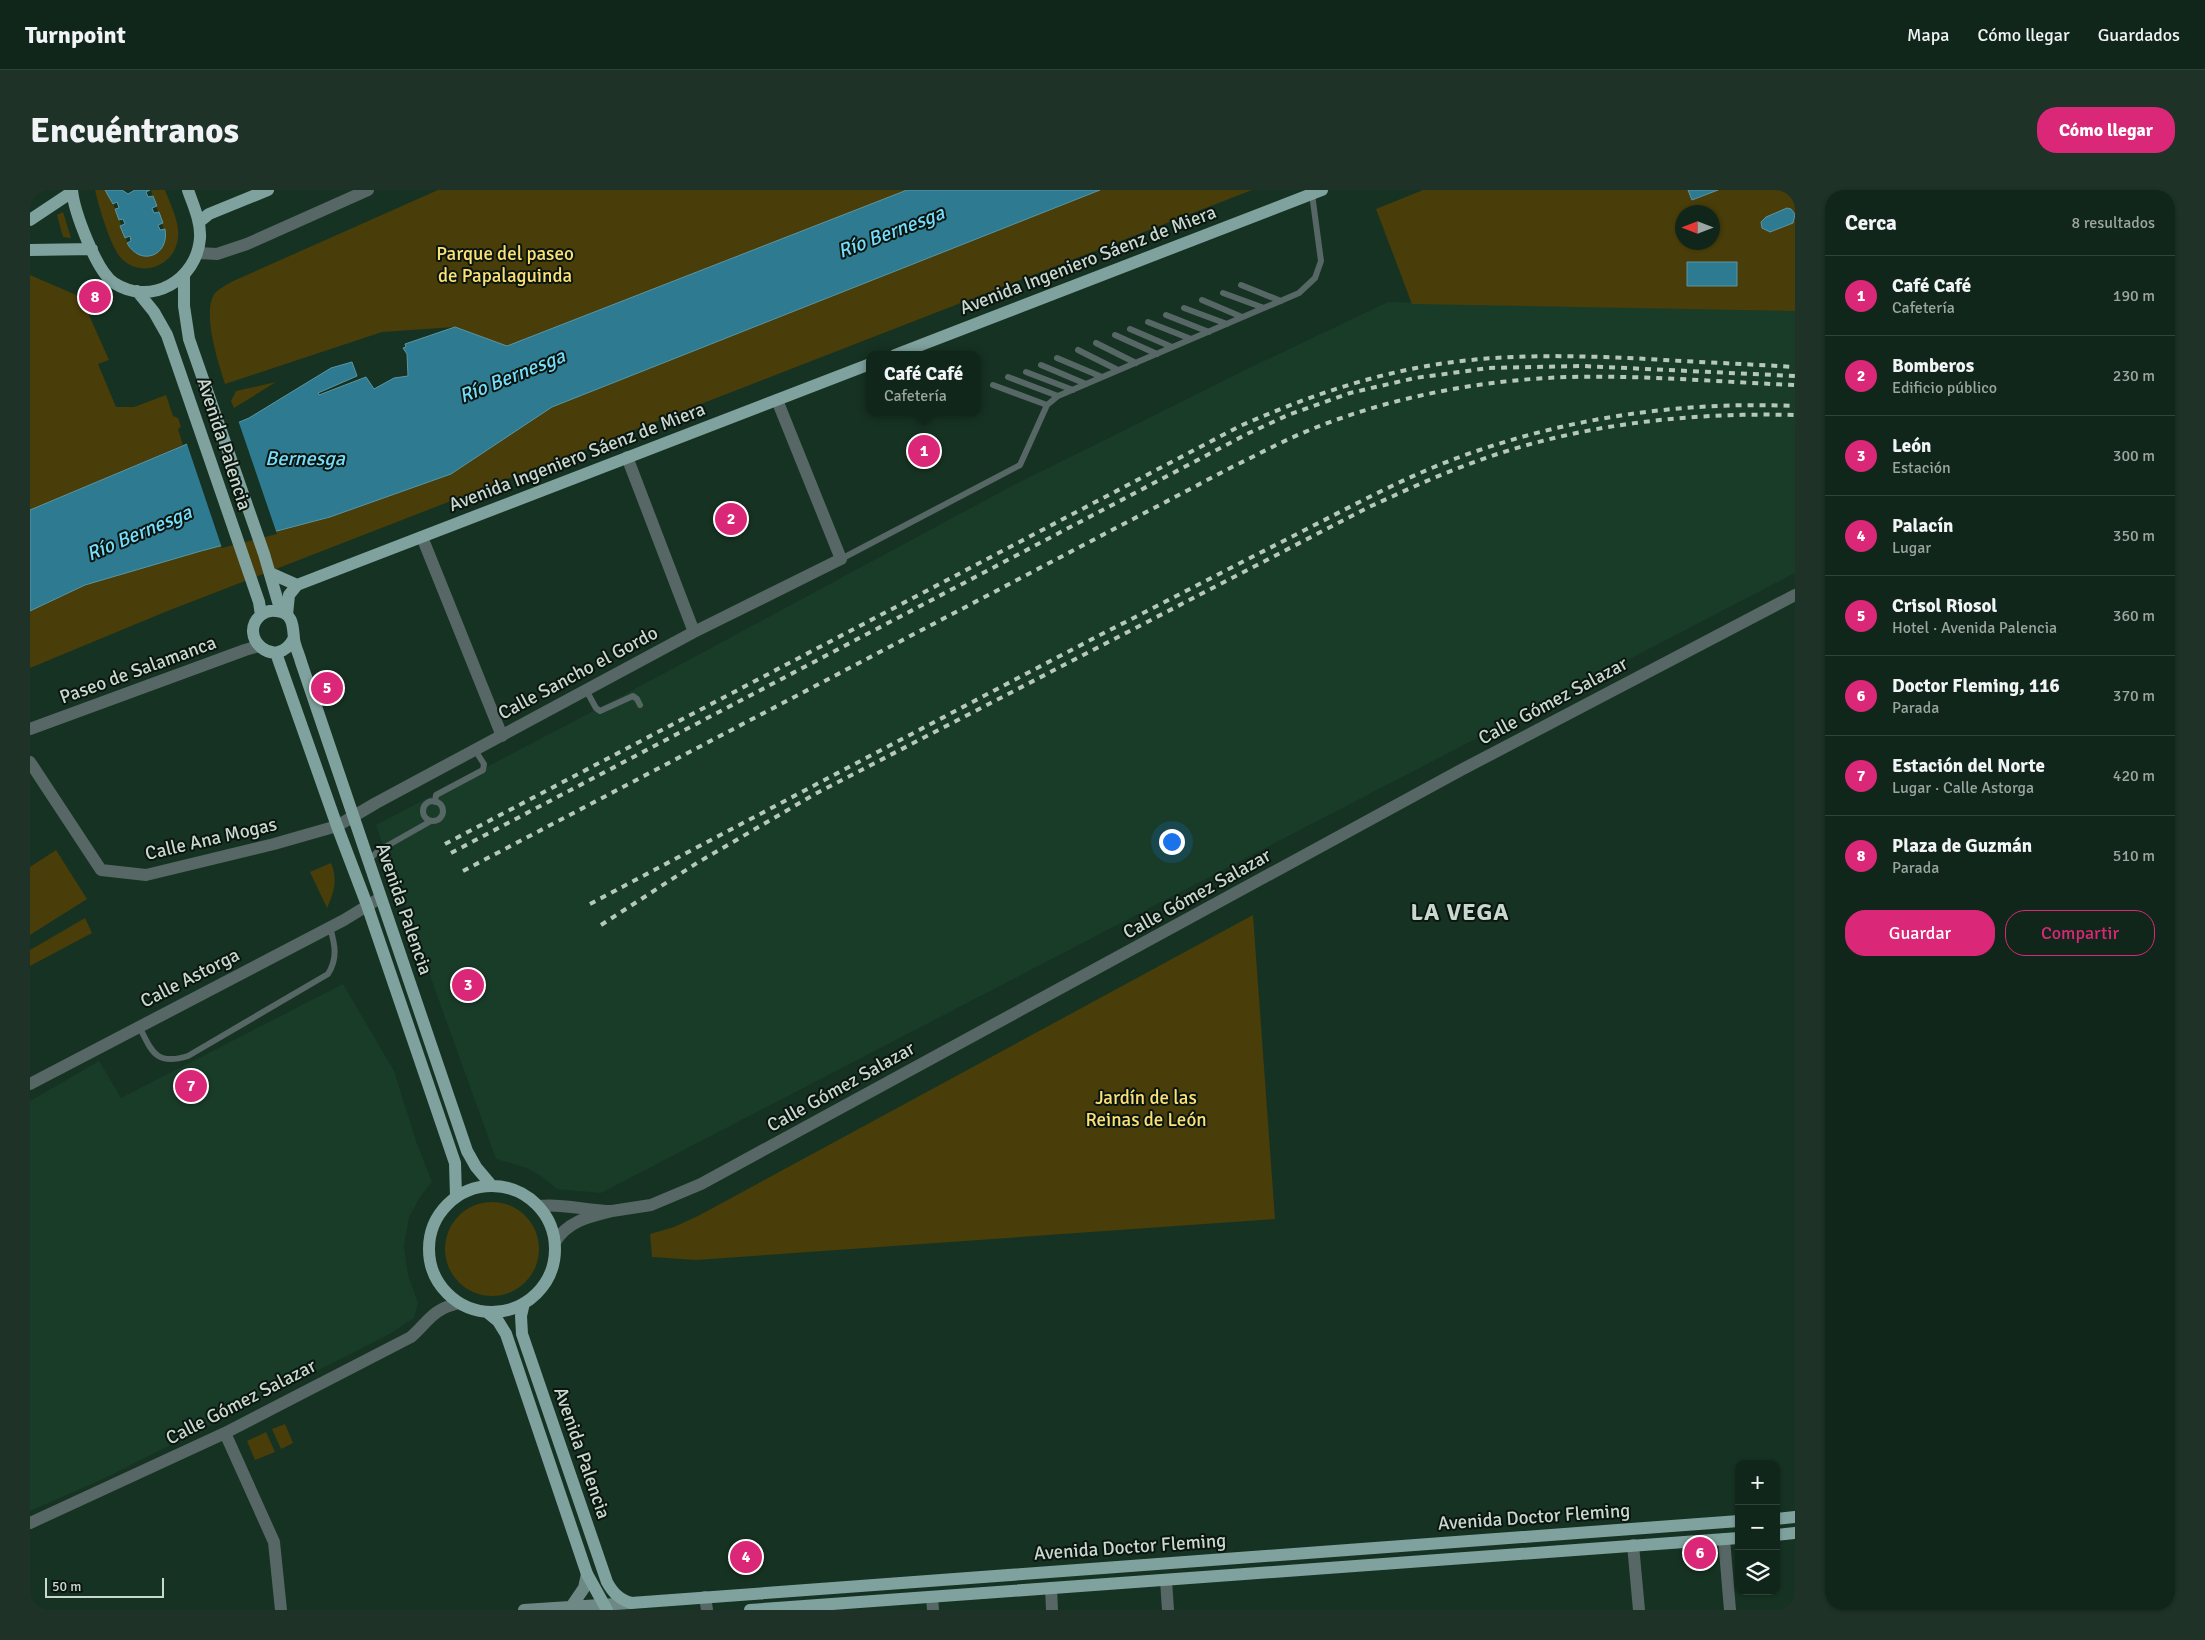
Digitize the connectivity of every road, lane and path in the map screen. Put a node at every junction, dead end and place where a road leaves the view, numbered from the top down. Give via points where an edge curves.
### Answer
1 (188, 190) edge
2 (268, 190) edge
3 (368, 190) edge
4 (72, 191) edge
5 (1317, 192) edge
6 (30, 220) edge
7 (200, 222) junction
8 (92, 249) junction
9 (30, 250) edge
10 (198, 253) junction
11 (184, 276) junction
12 (1241, 285) dead end
13 (137, 291) junction
14 (1223, 292) dead end
15 (1202, 300) dead end
16 (1281, 301) junction
17 (1184, 308) dead end
18 (1264, 308) junction
19 (1166, 315) dead end
20 (1242, 317) junction
21 (1148, 322) dead end
22 (1227, 324) junction
23 (1130, 329) dead end
24 (1209, 332) junction
25 (1115, 336) dead end
26 (1191, 339) junction
27 (1096, 343) dead end
28 (1172, 347) junction
29 (1078, 350) dead end
30 (905, 351) edge
31 (1157, 354) junction
32 (1058, 358) dead end
33 (1136, 363) junction
34 (1040, 365) dead end
35 (866, 366) edge
36 (1118, 370) junction
37 (1026, 372) dead end
38 (1008, 378) dead end
39 (1102, 378) junction
40 (1086, 384) junction
41 (993, 385) dead end
42 (1072, 390) junction
43 (1058, 396) junction
44 (777, 400) junction
45 (1047, 405) junction
46 (627, 458) junction
47 (422, 537) junction
48 (841, 559) junction
49 (270, 573) junction
50 (297, 585) junction
51 (1795, 595) edge
52 (284, 613) junction
53 (261, 615) junction
54 (694, 632) junction
55 (294, 638) junction
56 (259, 646) junction
57 (276, 653) junction
58 (586, 690) junction
59 (640, 705) dead end
60 (30, 729) edge
61 (502, 736) junction
62 (476, 750) junction
63 (30, 762) edge
64 (435, 802) junction
65 (352, 816) junction
66 (431, 821) junction
67 (336, 826) junction
68 (368, 861) junction
69 (380, 898) junction
70 (367, 905) junction
71 (330, 927) junction
72 (139, 1026) junction
73 (30, 1084) edge
74 (492, 1186) junction
75 (456, 1196) junction
76 (539, 1206) junction
77 (612, 1212) junction
78 (555, 1242) junction
79 (459, 1303) junction
80 (524, 1303) junction
81 (487, 1312) junction
82 (225, 1433) junction
83 (1795, 1517) edge
84 (1780, 1518) edge
85 (1735, 1521) edge
86 (30, 1523) edge
87 (1795, 1534) edge
88 (1780, 1535) edge
89 (1735, 1538) edge
90 (1724, 1539) junction
91 (1633, 1545) junction
92 (587, 1574) junction
93 (1166, 1580) junction
94 (1051, 1588) junction
95 (932, 1596) junction
96 (631, 1603) junction
97 (706, 1604) edge
98 (571, 1607) junction
99 (605, 1607) edge
100 (816, 1608) edge
101 (281, 1610) edge
102 (524, 1610) edge
103 (750, 1610) edge
104 (933, 1610) edge
105 (1052, 1610) edge
106 (1168, 1610) edge
107 (1639, 1610) edge
108 (1730, 1610) edge

1 - 7 main road
2 - 7 main road via 210,214
3 - 10 street via 247,244 217,254
4 - 6 main road
4 - 8 main road
5 - 16 lane via 1320,261 1315,278 1299,292
5 - 30 main road, Avenida Ingeniero Sáenz de Miera
7 - 10 main road
8 - 9 main road
8 - 13 main road via 96,262 113,282
10 - 11 main road
11 - 13 main road via 168,288
11 - 49 main road, Avenida Palencia via 189,339
12 - 16 lane
13 - 53 main road, Avenida Palencia via 167,336
14 - 18 lane
15 - 20 lane
16 - 18 lane
17 - 22 lane
18 - 20 lane
19 - 24 lane
20 - 22 lane
21 - 26 lane
22 - 24 lane
23 - 28 lane
24 - 26 lane
25 - 31 lane
26 - 28 lane
27 - 33 lane
28 - 31 lane
29 - 36 lane
31 - 33 lane
32 - 39 lane
33 - 36 lane
34 - 40 lane
35 - 44 main road, Avenida Ingeniero Sáenz de Miera
36 - 39 lane
37 - 42 lane
38 - 43 lane
39 - 40 lane
40 - 42 lane
41 - 45 lane
42 - 43 lane
43 - 45 lane
44 - 46 main road, Avenida Ingeniero Sáenz de Miera
44 - 48 street
45 - 48 lane via 1020,465
46 - 47 main road, Avenida Ingeniero Sáenz de Miera
46 - 54 street
47 - 50 main road, Avenida Ingeniero Sáenz de Miera
47 - 61 street
48 - 54 street, Calle Sancho el Gordo
49 - 50 main road
49 - 52 main road, Avenida Palencia
50 - 52 main road via 289,595
51 - 77 street, Calle Gómez Salazar via 1461,770 701,1184 651,1205
52 - 53 main road via 270,611
52 - 55 main road, Avenida Palencia via 294,625
53 - 56 main road via 256,620 253,634
54 - 58 street, Calle Sancho el Gordo
55 - 57 main road via 287,648
55 - 65 main road, Avenida Palencia
56 - 57 main road
56 - 60 street, Paseo de Salamanca
57 - 67 main road
58 - 59 lane via 600,711 633,696
58 - 61 street, Calle Sancho el Gordo
61 - 62 street, Calle Sancho el Gordo
62 - 64 lane via 484,764 483,770 436,795
62 - 65 street, Calle Sancho el Gordo
63 - 67 street, Calle Ana Mogas via 101,870 146,875
64 - 66 lane via 428,803 424,811 425,817
64 - 66 lane via 442,807 443,813 440,819
65 - 67 street, Calle Sancho el Gordo
65 - 68 main road, Avenida Palencia
66 - 68 lane via 378,851
67 - 70 main road, Avenida Palencia
68 - 69 main road, Avenida Palencia
69 - 70 street, Calle Astorga
69 - 74 main road, Avenida Palencia via 467,1151
70 - 71 street, Calle Astorga
70 - 75 main road, Avenida Palencia via 455,1163
71 - 72 street, Calle Astorga
71 - 72 lane via 336,956 328,974 188,1056 163,1060 152,1051
72 - 73 street, Calle Astorga
74 - 75 main road
74 - 76 main road via 517,1191
75 - 79 main road via 437,1219 431,1236 430,1254 442,1287
76 - 77 street, Calle Gómez Salazar via 553,1204
76 - 78 main road via 547,1217
77 - 78 street, Calle Gómez Salazar via 573,1223
78 - 80 main road via 548,1278
79 - 81 main road
79 - 82 street, Calle Gómez Salazar via 440,1308 410,1337
80 - 81 main road via 512,1309
80 - 96 main road, Avenida Palencia via 522,1334 607,1582 622,1600
81 - 92 main road, Avenida Palencia via 506,1334
82 - 86 street, Calle Gómez Salazar
82 - 101 street via 274,1542
83 - 84 main road
85 - 97 main road, Avenida Doctor Fleming
87 - 88 main road
89 - 90 main road, Avenida Doctor Fleming
90 - 91 main road, Avenida Doctor Fleming
90 - 108 street
91 - 93 main road, Avenida Doctor Fleming
91 - 107 street
92 - 98 main road via 584,1588
92 - 99 main road, Avenida Palencia
93 - 94 main road, Avenida Doctor Fleming
93 - 106 street
94 - 95 main road, Avenida Doctor Fleming
94 - 105 street
95 - 100 main road, Avenida Doctor Fleming
95 - 104 street
96 - 97 main road, Avenida Doctor Fleming
96 - 99 main road, Avenida Doctor Fleming
98 - 99 main road, Avenida Doctor Fleming
98 - 102 main road, Avenida Doctor Fleming
100 - 103 main road, Avenida Doctor Fleming

